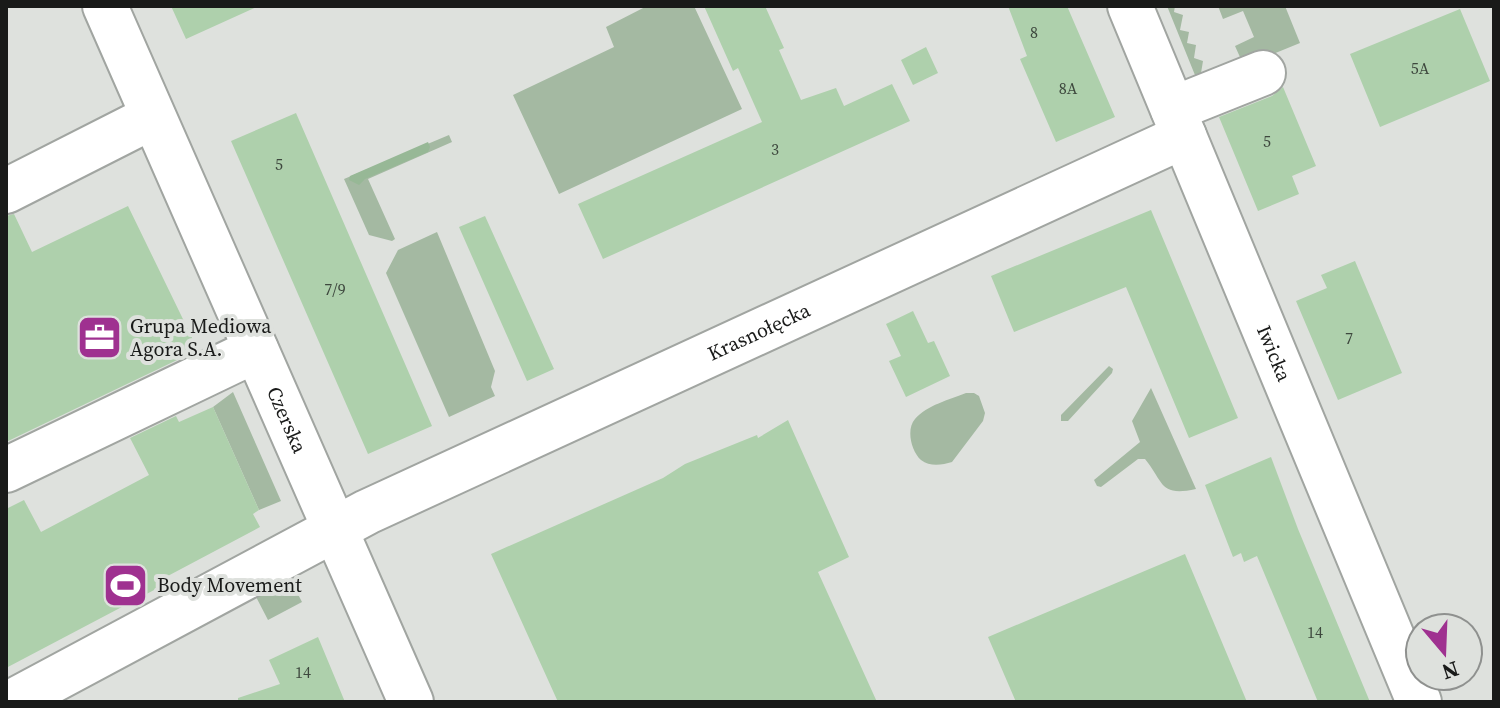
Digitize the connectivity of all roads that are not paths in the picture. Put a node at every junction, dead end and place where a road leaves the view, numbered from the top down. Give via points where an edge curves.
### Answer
1 (105, 6) edge
2 (1130, 6) edge
3 (1263, 73) dead end
4 (152, 117) junction
5 (1178, 122) junction
6 (6, 191) edge
7 (256, 350) junction
8 (6, 470) edge
9 (335, 529) junction
10 (12, 702) edge
11 (411, 702) edge
12 (1419, 702) edge

1 - 4 street, Czerska
2 - 5 street, Iwicka
3 - 5 street, Krasnołęcka
4 - 6 street
4 - 7 street, Czerska
5 - 9 street, Krasnołęcka
5 - 12 street, Iwicka
7 - 8 street
7 - 9 street, Czerska
9 - 10 street, Krasnołęcka
9 - 11 street, Czerska

